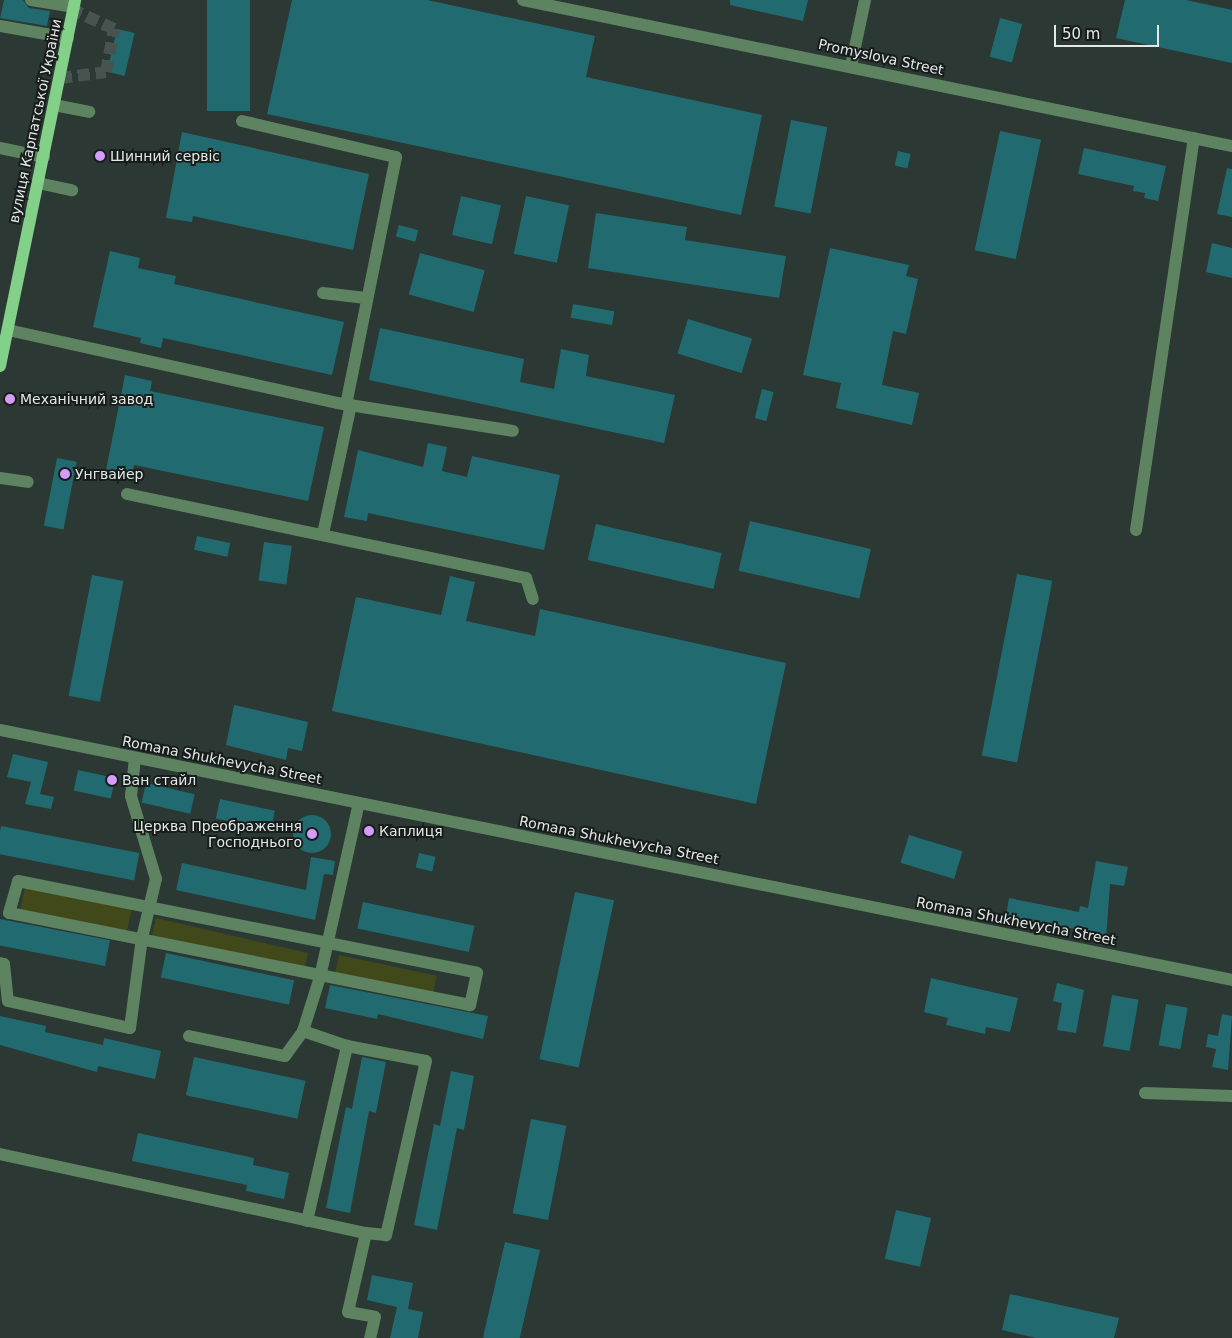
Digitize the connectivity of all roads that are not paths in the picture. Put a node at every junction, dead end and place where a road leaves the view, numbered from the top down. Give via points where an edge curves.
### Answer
1 (31, 0) edge
2 (523, 0) edge
3 (865, 0) edge
4 (75, 4) edge
5 (0, 26) edge
6 (68, 38) junction
7 (851, 66) junction
8 (54, 105) junction
9 (89, 112) dead end
10 (242, 121) dead end
11 (1194, 138) junction
12 (1232, 146) edge
13 (0, 148) edge
14 (44, 157) junction
15 (38, 183) junction
16 (72, 190) dead end
17 (323, 293) dead end
18 (366, 298) junction
19 (8, 330) junction
20 (0, 366) edge
21 (348, 405) junction
22 (513, 431) dead end
23 (0, 478) edge
24 (28, 482) dead end
25 (126, 494) dead end
26 (1136, 530) dead end
27 (324, 534) junction
28 (533, 599) dead end
29 (0, 730) edge
30 (135, 758) junction
31 (359, 803) junction
32 (148, 906) junction
33 (142, 938) junction
34 (327, 942) junction
35 (0, 963) edge
36 (320, 977) junction
37 (1232, 980) edge
38 (303, 1031) junction
39 (189, 1036) dead end
40 (347, 1046) junction
41 (1145, 1093) dead end
42 (1232, 1096) edge
43 (0, 1154) edge
44 (307, 1221) junction
45 (366, 1233) junction
46 (370, 1338) edge

1 - 4 street
2 - 7 street, Promyslova Street
3 - 7 street
4 - 6 main road, вулиця Карпатської України
5 - 6 street
6 - 8 main road, вулиця Карпатської України
7 - 11 street, Promyslova Street
8 - 9 street
8 - 14 main road, вулиця Карпатської України
10 - 18 street via 396,158
11 - 12 street, Promyslova Street
11 - 26 street
13 - 14 street
14 - 15 main road, вулиця Карпатської України
15 - 16 street
15 - 19 main road, вулиця Карпатської України
17 - 18 street
18 - 21 street
19 - 20 main road, вулиця Карпатської України
19 - 21 street
21 - 22 street
21 - 27 street
23 - 24 street
25 - 27 street
27 - 28 street via 526,578
29 - 30 street, Romana Shukhevycha Street
30 - 31 street, Romana Shukhevycha Street
30 - 32 street via 131,796 156,879
31 - 34 street
31 - 37 street, Romana Shukhevycha Street
32 - 33 street
32 - 33 street via 18,881 9,912
32 - 34 street
33 - 35 street via 130,1028 8,1001 4,964
33 - 36 street
34 - 36 street
34 - 36 street via 477,973 474,989 470,1005
36 - 38 street
38 - 39 street via 285,1056
38 - 40 street
40 - 44 street
40 - 45 street via 426,1061 386,1235
41 - 42 street
43 - 44 street
44 - 45 street
45 - 46 street via 348,1312 375,1317

